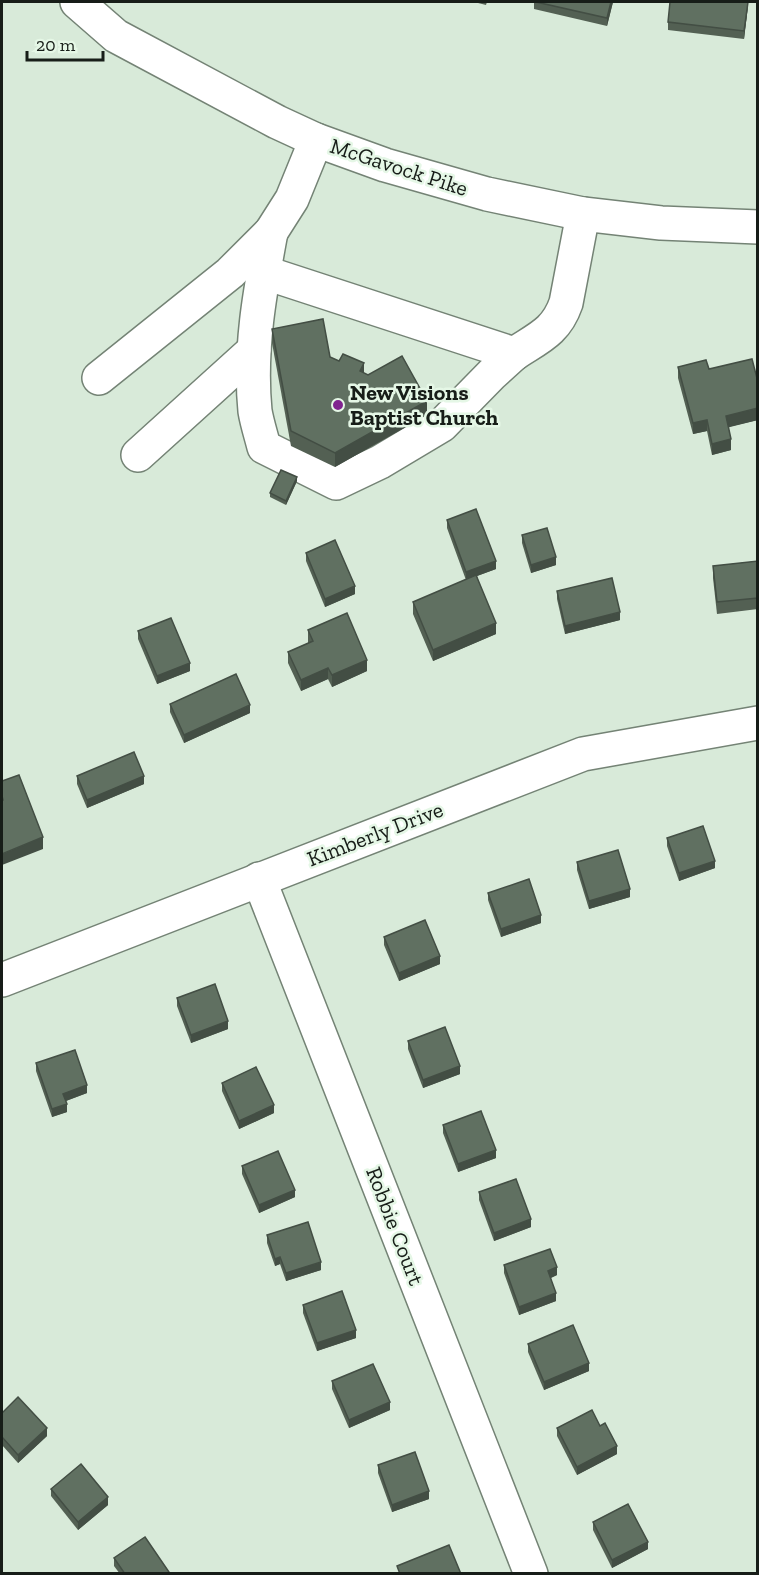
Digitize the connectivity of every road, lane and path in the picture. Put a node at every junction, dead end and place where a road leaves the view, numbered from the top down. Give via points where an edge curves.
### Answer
1 (76, 2) edge
2 (316, 140) junction
3 (583, 214) junction
4 (758, 227) edge
5 (271, 232) junction
6 (263, 272) junction
7 (254, 350) junction
8 (514, 354) junction
9 (99, 378) dead end
10 (138, 455) dead end
11 (758, 723) edge
12 (259, 879) junction
13 (2, 980) edge
14 (531, 1574) edge

1 - 2 street, McGavock Pike via 116,36
2 - 3 street, McGavock Pike via 385,165 487,194
2 - 5 street via 292,199
3 - 4 street, McGavock Pike via 661,223
3 - 8 street via 561,316 547,333
5 - 6 street
5 - 9 street via 230,273
6 - 7 street
6 - 8 street
7 - 8 street via 256,413 264,447 336,483 442,425
7 - 10 street
11 - 12 street, Kimberly Drive via 583,754
12 - 13 street, Kimberly Drive
12 - 14 street, Robbie Court

